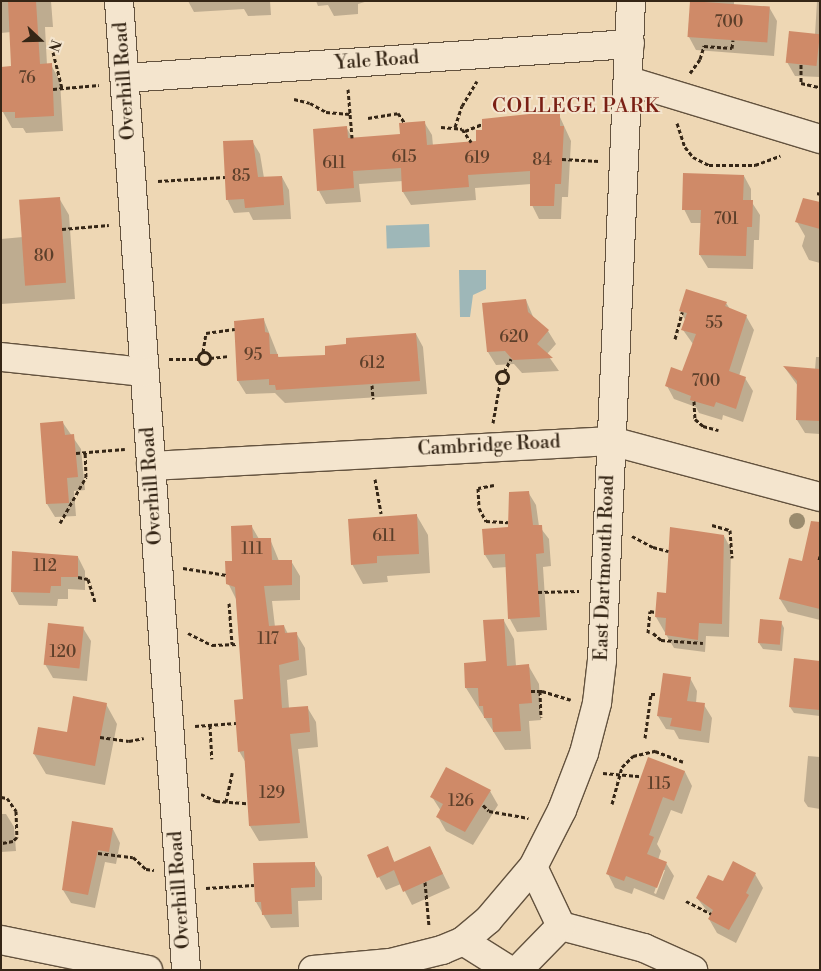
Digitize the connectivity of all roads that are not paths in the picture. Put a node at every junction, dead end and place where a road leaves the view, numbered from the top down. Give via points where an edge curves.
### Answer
1 (119, 1) edge
2 (631, 1) edge
3 (630, 44) junction
4 (124, 78) junction
5 (628, 81) junction
6 (820, 139) edge
7 (1, 357) edge
8 (144, 372) junction
9 (611, 441) junction
10 (150, 457) junction
11 (820, 497) edge
12 (532, 867) junction
13 (561, 926) junction
14 (1, 940) edge
15 (462, 941) junction
16 (148, 970) edge
17 (186, 970) edge
18 (313, 970) edge
19 (509, 970) edge
20 (518, 970) edge
21 (693, 970) edge

1 - 4 street, Overhill Road
2 - 3 street, East Dartmouth Road
3 - 4 street, Yale Road
3 - 5 street, East Dartmouth Road
4 - 8 street, Overhill Road
5 - 6 street via 685,85
5 - 9 street, East Dartmouth Road
7 - 8 street
8 - 10 street, Overhill Road
9 - 10 street, Cambridge Road via 370,453
9 - 11 street, Cambridge Road
9 - 12 street, East Dartmouth Road via 605,591 596,703 579,766 562,810
10 - 17 street, Overhill Road
12 - 13 street
12 - 15 street, East Dartmouth Road via 488,920
13 - 20 street
13 - 21 street via 644,948
14 - 16 street
15 - 18 street, East Dartmouth Road via 432,953 390,963
15 - 19 street

